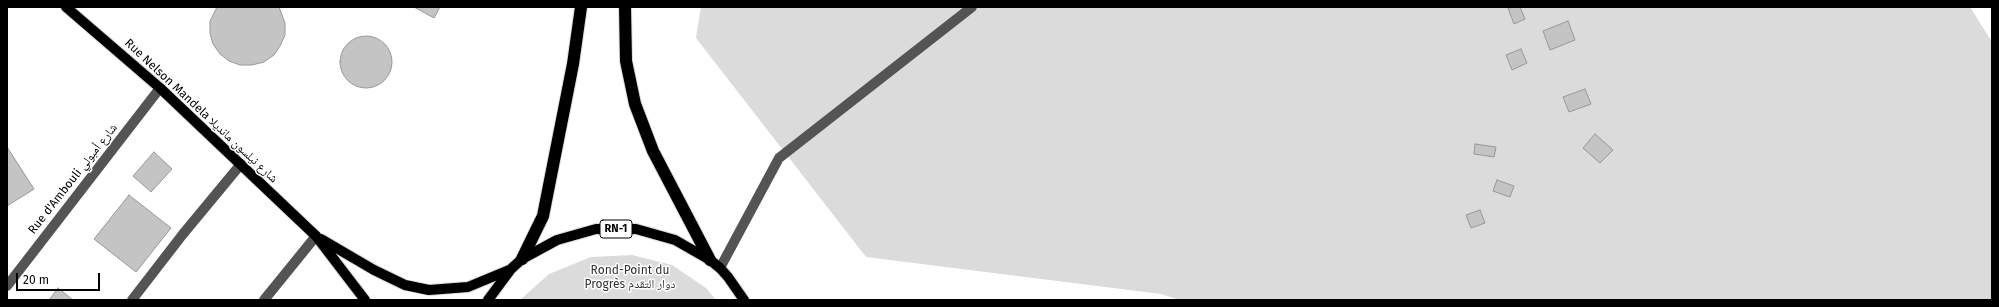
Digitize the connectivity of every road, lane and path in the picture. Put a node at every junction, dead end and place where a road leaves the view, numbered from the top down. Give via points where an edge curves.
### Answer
1 (66, 7) edge
2 (581, 7) edge
3 (625, 7) edge
4 (972, 7) edge
5 (160, 88) junction
6 (241, 164) junction
7 (316, 236) junction
8 (522, 259) junction
9 (710, 260) junction
10 (720, 268) junction
11 (511, 269) junction
12 (728, 277) junction
13 (7, 286) edge
14 (132, 300) edge
15 (264, 300) edge
16 (365, 300) edge
17 (488, 300) edge
18 (744, 300) edge
19 (751, 300) edge

1 - 5 main road, Rue Nelson Mandela شارع نيلسون مانديلا
2 - 8 highway, RN-1 via 573,64 543,216
3 - 9 highway, RN-1 via 626,61 635,104 653,151
4 - 10 street via 779,158
5 - 6 main road, Rue Nelson Mandela شارع نيلسون مانديلا
5 - 13 street, Rue d'Ambouli شارع أمبولي
6 - 7 main road, Rue Nelson Mandela شارع نيلسون مانديلا
6 - 14 street via 182,234
7 - 11 main road, Rue Nelson Mandela شارع نيلسون مانديلا via 405,285 429,290 468,288
7 - 15 street
7 - 16 main road, Rue Nelson Mandela شارع نيلسون مانديلا
8 - 9 main road, RN-1 via 557,240 596,229 636,229 675,240
8 - 11 main road, RN-1
9 - 10 main road, RN-1
10 - 12 main road, RN-1
11 - 17 main road, RN-1
12 - 18 main road, RN-1
12 - 19 main road

